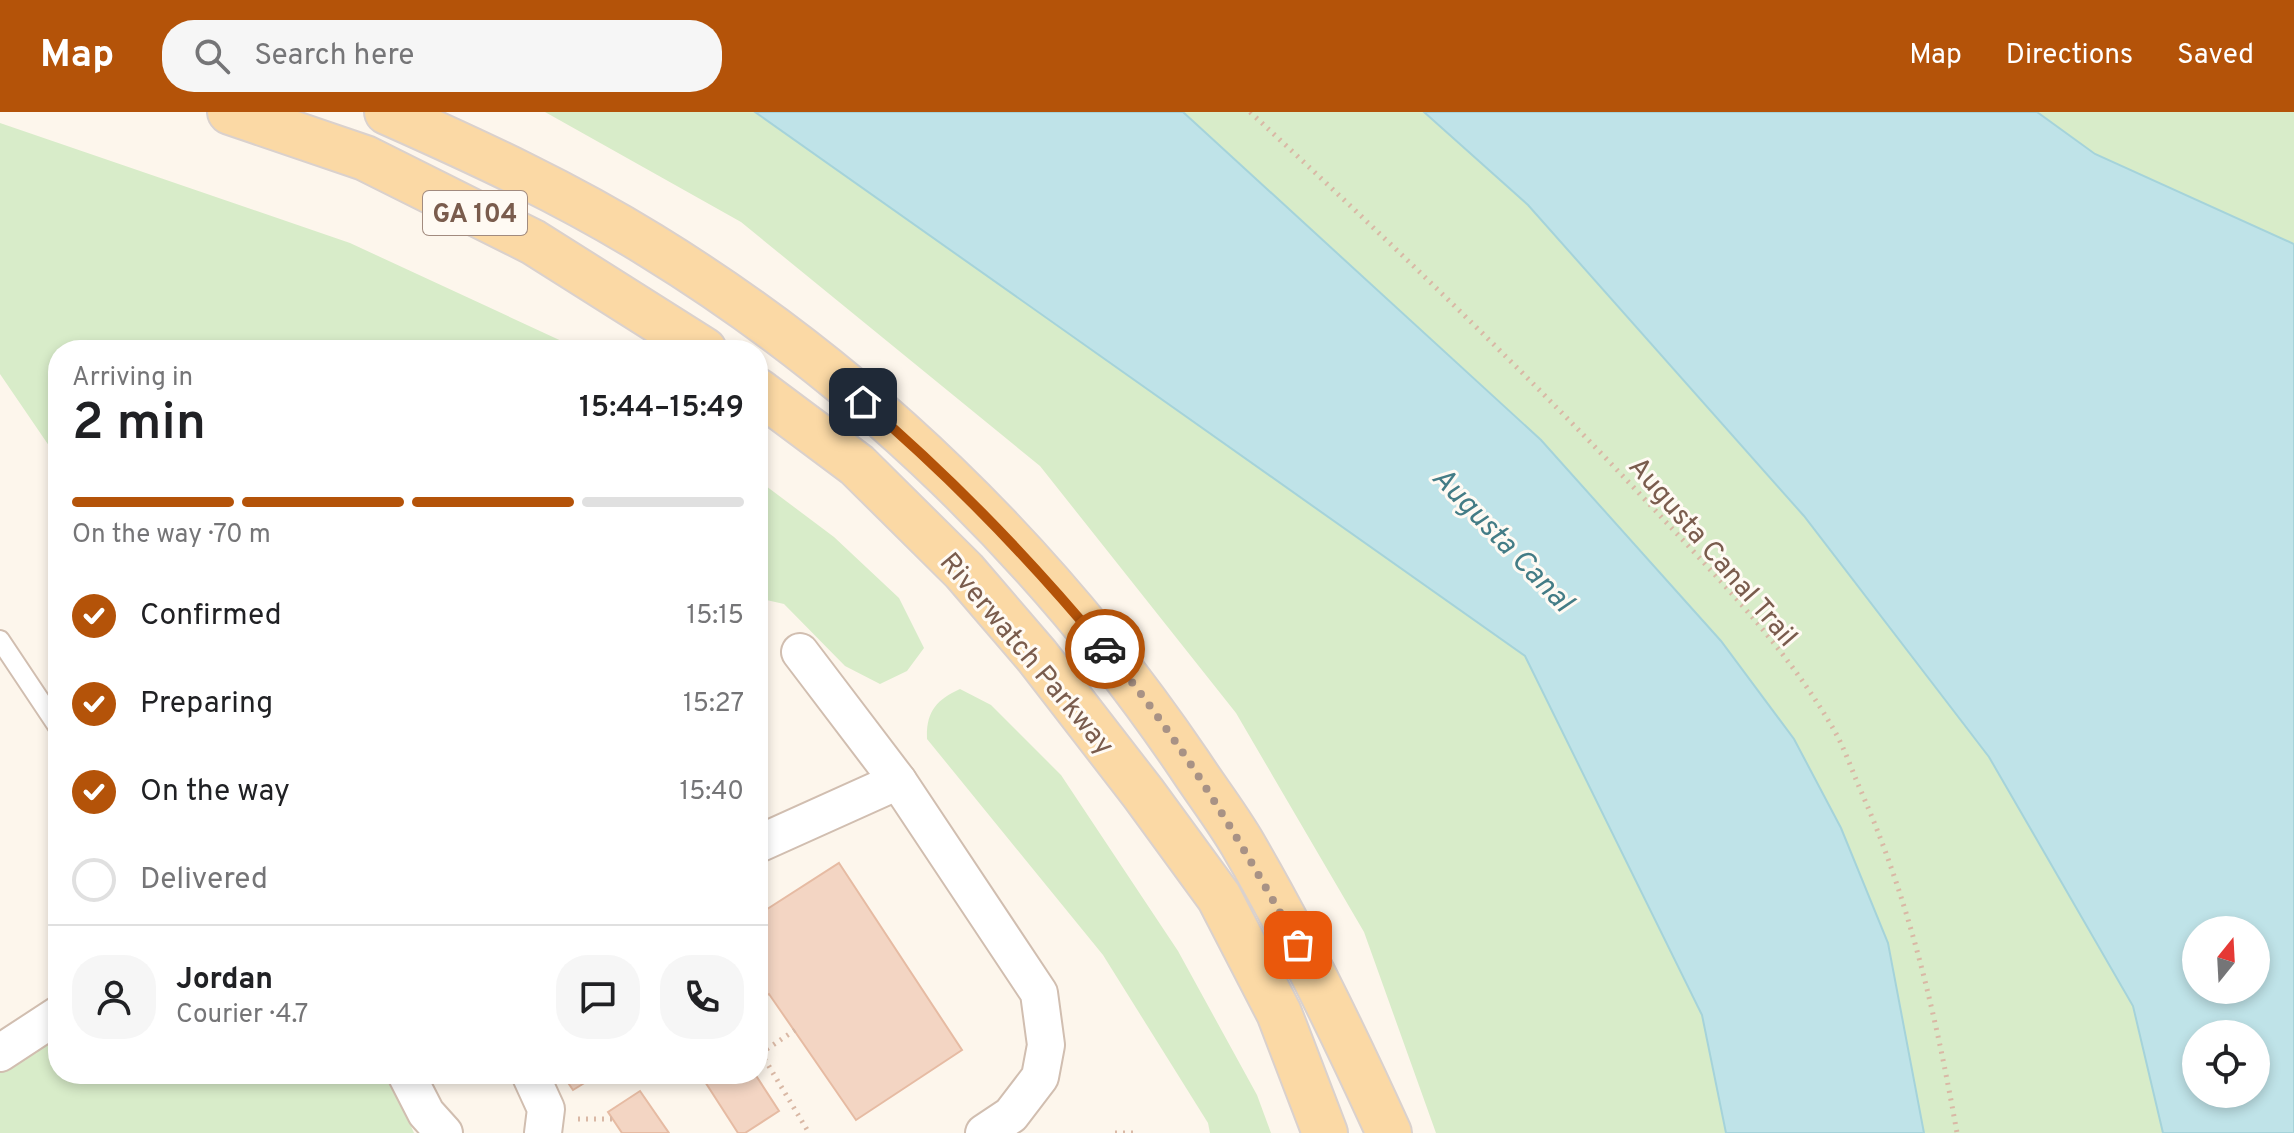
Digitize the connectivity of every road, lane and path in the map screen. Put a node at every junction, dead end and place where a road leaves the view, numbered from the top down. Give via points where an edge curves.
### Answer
1 (230, 112) edge
2 (387, 112) edge
3 (1250, 112) edge
4 (688, 340) edge
5 (768, 398) edge
6 (0, 640) edge
7 (800, 652) dead end
8 (48, 712) edge
9 (898, 781) junction
10 (768, 840) edge
11 (48, 1022) edge
12 (795, 1030) dead end
13 (768, 1048) edge
14 (0, 1053) edge
15 (768, 1065) edge
16 (411, 1084) edge
17 (535, 1084) edge
18 (613, 1119) dead end
19 (555, 1126) edge
20 (444, 1133) edge
21 (809, 1133) edge
22 (984, 1133) edge
23 (1115, 1133) edge
24 (1135, 1133) edge
25 (1325, 1133) edge
26 (1389, 1133) edge
27 (1957, 1133) edge

1 - 4 main road, GA 104 via 365,158 533,242
2 - 26 main road, Riverwatch Parkway / GA 104 via 511,168 651,245 797,346 928,458 1045,577 1134,683 1240,840 1327,997
3 - 27 path, Augusta Canal Trail via 1582,432 1772,642 1831,725 1907,905
5 - 25 main road, Riverwatch Parkway via 857,465 964,571 1143,793 1219,897 1279,1013
6 - 8 lane
7 - 9 street
9 - 10 street
9 - 22 street via 1039,993 1046,1045 1040,1077 1011,1115
11 - 14 street
12 - 13 path
15 - 21 path
16 - 20 street
17 - 19 street
18 - 19 path
23 - 24 path

